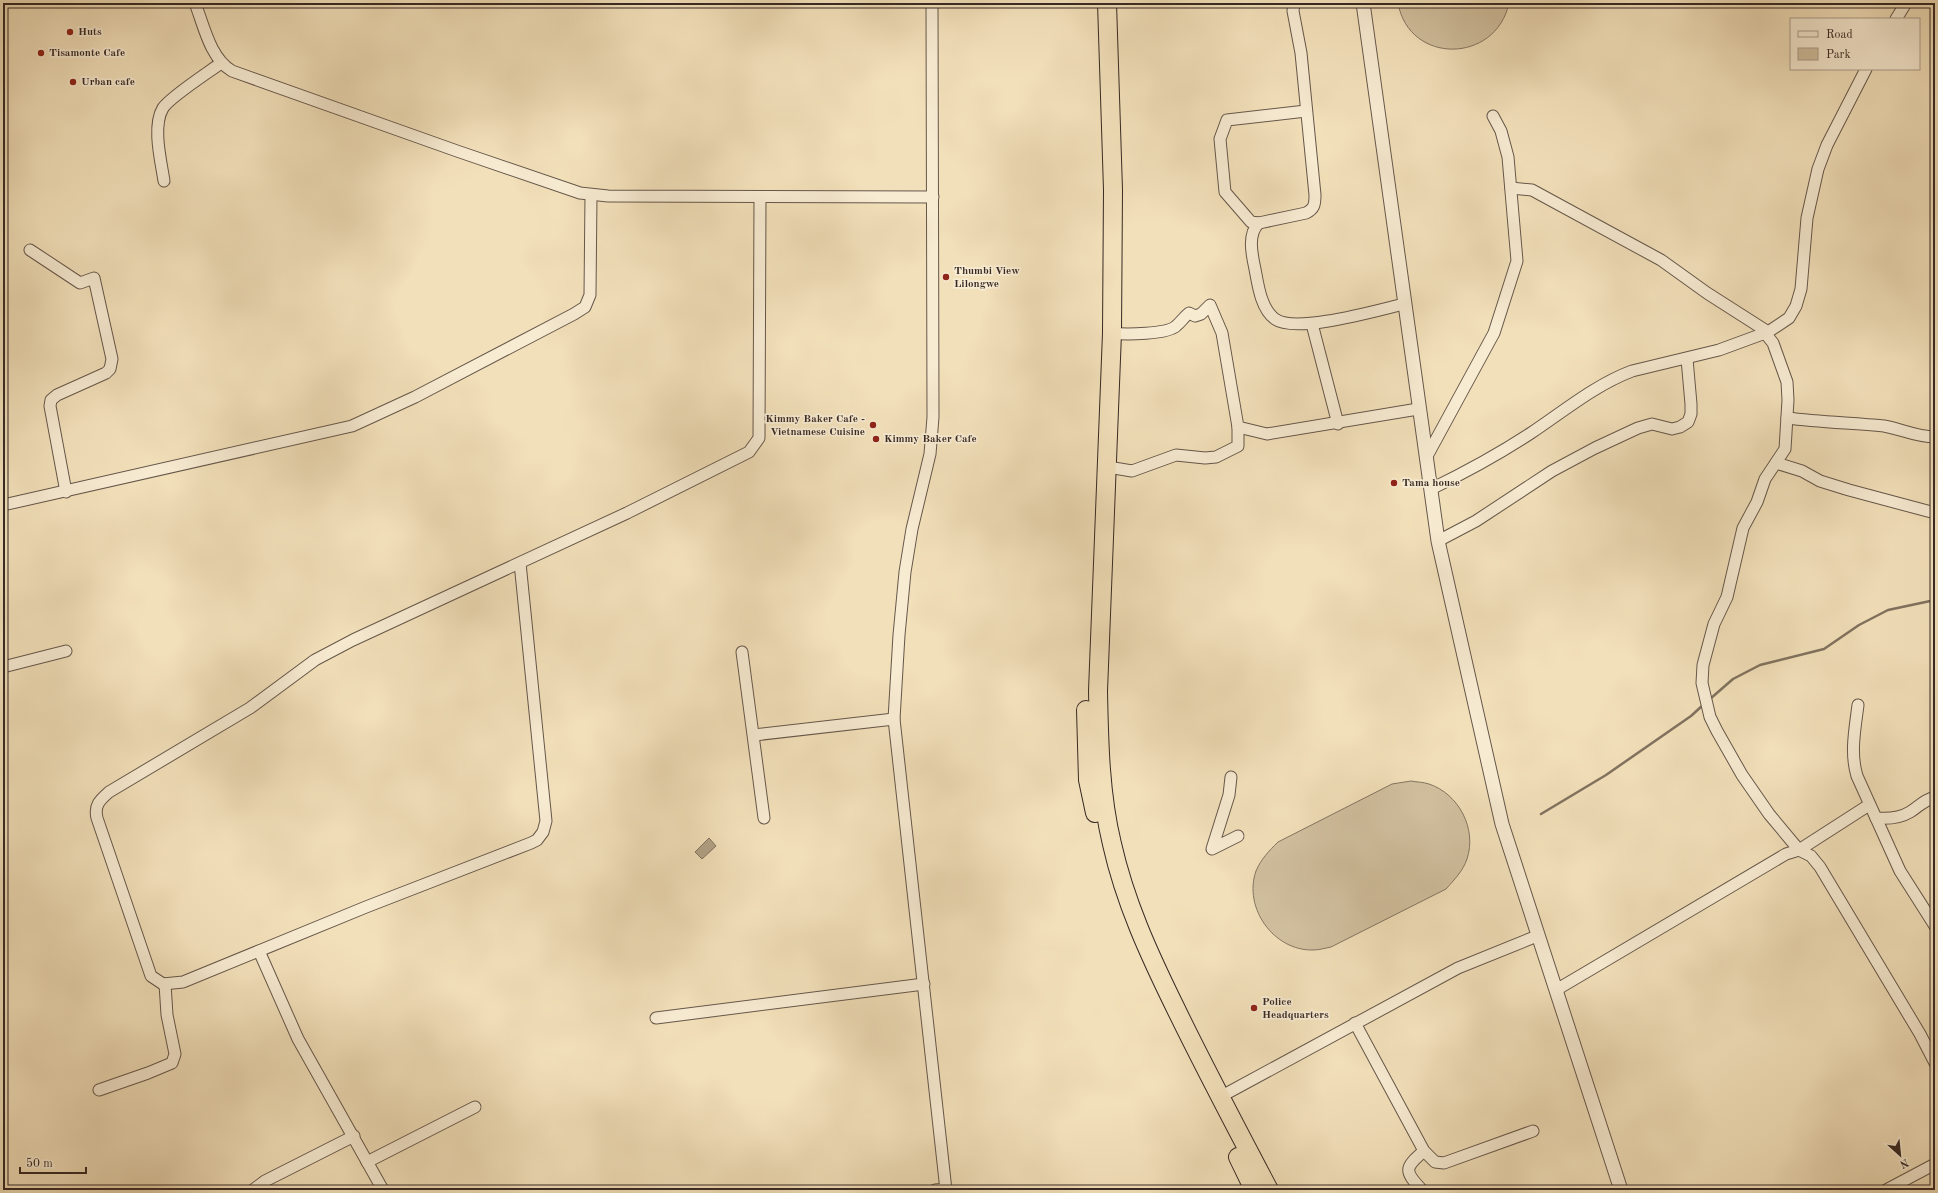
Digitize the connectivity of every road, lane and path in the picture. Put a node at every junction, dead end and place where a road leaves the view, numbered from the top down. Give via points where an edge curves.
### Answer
1 (195, 3) edge
2 (932, 3) edge
3 (1096, 3) edge
4 (1107, 3) edge
5 (1294, 3) edge
6 (1363, 3) edge
7 (1906, 3) edge
8 (1897, 18) edge
9 (221, 63) junction
10 (1865, 70) edge
11 (1306, 111) junction
12 (1493, 116) dead end
13 (164, 181) dead end
14 (1511, 188) junction
15 (591, 195) junction
16 (933, 197) junction
17 (760, 198) junction
18 (1259, 223) junction
19 (30, 250) dead end
20 (1404, 304) junction
21 (1312, 324) junction
22 (1112, 332) junction
23 (1767, 332) junction
24 (1687, 359) junction
25 (1418, 409) junction
26 (1787, 418) junction
27 (1338, 424) junction
28 (1238, 427) junction
29 (1935, 436) edge
30 (1426, 458) junction
31 (1776, 463) junction
32 (1108, 467) junction
33 (1431, 489) junction
34 (66, 492) junction
35 (3, 505) edge
36 (1935, 513) edge
37 (1438, 541) junction
38 (520, 563) junction
39 (66, 651) dead end
40 (742, 652) dead end
41 (3, 667) edge
42 (1858, 705) dead end
43 (894, 719) junction
44 (754, 735) junction
45 (1231, 777) dead end
46 (1935, 797) edge
47 (1869, 805) junction
48 (764, 818) dead end
49 (1876, 818) junction
50 (1238, 836) dead end
51 (1799, 850) junction
52 (1935, 926) edge
53 (1538, 936) junction
54 (259, 951) junction
55 (165, 984) junction
56 (924, 984) junction
57 (1556, 990) junction
58 (656, 1018) dead end
59 (1355, 1023) junction
60 (1935, 1063) edge
61 (99, 1090) dead end
62 (1220, 1097) junction
63 (476, 1107) dead end
64 (1533, 1131) dead end
65 (354, 1136) junction
66 (1424, 1151) junction
67 (367, 1162) junction
68 (1935, 1164) edge
69 (253, 1190) edge
70 (383, 1190) edge
71 (942, 1190) edge
72 (1254, 1190) edge
73 (1269, 1190) edge
74 (1422, 1190) edge
75 (1621, 1190) edge
76 (1886, 1190) edge

1 - 9 street
2 - 16 street
3 - 72 highway via 1104,271 1087,658 1088,780 1110,882 1132,942 1175,1035
4 - 22 highway via 1113,190
5 - 11 street
6 - 20 street
7 - 8 street
9 - 13 street via 162,109 158,122 158,148
9 - 15 street via 232,71 442,146
10 - 23 street via 1830,138 1818,169 1807,218 1801,289 1796,306 1789,318
11 - 18 street via 1315,204 1312,210 1306,213
11 - 18 street via 1227,120 1220,139 1225,192 1251,222
12 - 14 street via 1501,131 1508,157
14 - 23 street via 1532,190 1654,256
14 - 30 street via 1517,261 1508,290 1494,333
15 - 17 street
15 - 34 street via 590,295 585,307 574,314 414,397 352,426
16 - 17 street
16 - 43 street via 931,441 905,572
17 - 38 street via 759,438 749,452 733,461
18 - 21 street via 1251,236 1259,289 1267,310 1284,324
19 - 34 street via 80,283 94,278 112,359 110,369 106,373 51,400
20 - 21 street
20 - 25 street
21 - 27 street
22 - 28 street via 1159,333 1176,327 1180,319 1189,313 1196,316 1201,314 1210,305 1222,333
22 - 32 highway
23 - 24 street via 1714,352
23 - 26 street via 1788,382
24 - 33 street via 1621,375 1586,394 1481,464
24 - 37 street via 1691,404 1688,422 1672,429 1652,424 1602,445 1552,471 1476,521
25 - 27 street
25 - 30 street
26 - 29 street via 1882,426 1895,428 1907,434
26 - 31 street via 1785,449
27 - 28 street via 1267,434
28 - 32 street via 1238,446 1216,457 1176,454 1132,470
30 - 33 street
31 - 36 street via 1802,470 1820,480 1842,487
31 - 51 street via 1765,479 1757,502 1743,528 1727,597 1714,624 1702,673 1706,703 1717,731 1742,775 1769,814
32 - 62 highway via 1098,691 1098,733 1107,821 1121,878 1141,936
33 - 37 street
34 - 35 street
37 - 53 street via 1502,824
38 - 54 street via 546,821 543,832 531,843
38 - 55 street via 315,660 250,708 109,792 100,800 96,810 97,818 151,976
39 - 41 street
40 - 44 street
42 - 47 street via 1853,748 1854,764
43 - 44 street
43 - 56 street
44 - 48 street
45 - 50 street via 1229,794 1212,849
46 - 49 street via 1920,803 1906,814 1885,819
47 - 49 street
47 - 51 street
49 - 52 street via 1900,871
51 - 57 street via 1786,854
51 - 60 street via 1811,856 1820,866
53 - 57 street
53 - 59 street via 1458,968
54 - 55 street via 183,982
54 - 65 street via 293,1029
55 - 61 street via 167,1015 175,1054 172,1063
56 - 58 street
56 - 71 street
57 - 75 street
59 - 62 street
59 - 66 street
62 - 73 highway
63 - 67 street
64 - 66 street via 1444,1163 1435,1162
65 - 67 street
65 - 69 street via 265,1181
66 - 74 street via 1412,1161 1407,1172
67 - 70 street
68 - 76 street

